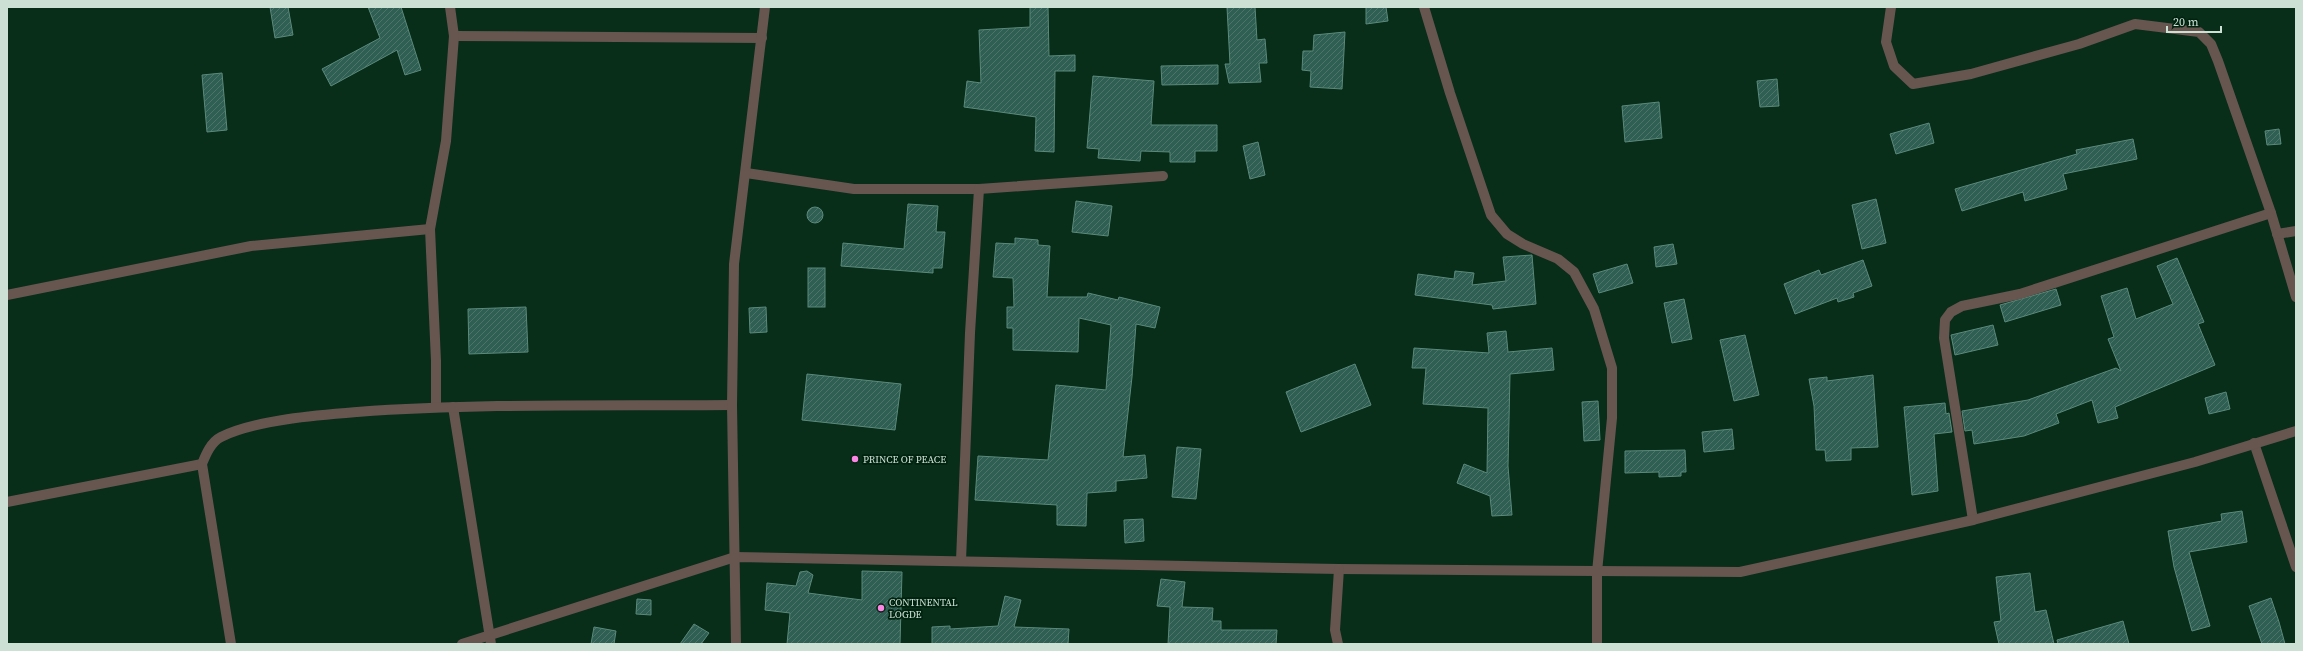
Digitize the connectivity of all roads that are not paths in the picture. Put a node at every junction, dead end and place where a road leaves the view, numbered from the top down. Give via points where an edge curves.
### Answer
1 (450, 7) edge
2 (765, 7) edge
3 (1424, 7) edge
4 (1891, 7) edge
5 (454, 36) junction
6 (762, 38) junction
7 (746, 173) junction
8 (1163, 176) dead end
9 (979, 189) junction
10 (2271, 213) junction
11 (430, 229) junction
12 (2296, 231) edge
13 (2277, 234) junction
14 (7, 296) edge
15 (2296, 297) edge
16 (732, 405) junction
17 (436, 406) junction
18 (453, 407) junction
19 (2296, 431) edge
20 (2254, 443) junction
21 (202, 464) junction
22 (7, 502) edge
23 (1973, 520) junction
24 (735, 557) junction
25 (961, 561) junction
26 (2296, 567) edge
27 (1339, 569) junction
28 (1597, 572) junction
29 (491, 639) edge
30 (230, 644) edge
31 (462, 644) edge
32 (736, 644) edge
33 (1338, 644) edge
34 (1597, 644) edge

1 - 5 street
2 - 6 street
3 - 28 street via 1491,215 1507,234 1558,259 1574,272 1594,309 1612,368 1612,418
4 - 10 street via 1886,42 1894,66 1913,84 1971,74 2079,44 2135,24 2199,32 2211,44 2218,61
5 - 6 street
5 - 11 street via 446,141
6 - 7 street
7 - 9 street via 854,189
7 - 16 street via 734,264
8 - 9 street
9 - 25 street via 970,333
10 - 13 street
10 - 23 street via 2020,294 1962,306 1951,312 1945,320 1944,338
11 - 14 street via 251,246
11 - 17 street
12 - 13 street
13 - 15 street
16 - 18 street
16 - 24 street
17 - 18 street
17 - 21 street via 311,416 246,428 220,438 208,451
18 - 29 street
19 - 20 street
20 - 23 street via 2195,462
20 - 26 street
21 - 22 street
21 - 30 street
23 - 28 street via 1740,572
24 - 25 street
24 - 29 street
24 - 32 street
25 - 27 street
27 - 28 street
27 - 33 street via 1335,630
28 - 34 street
29 - 31 street

